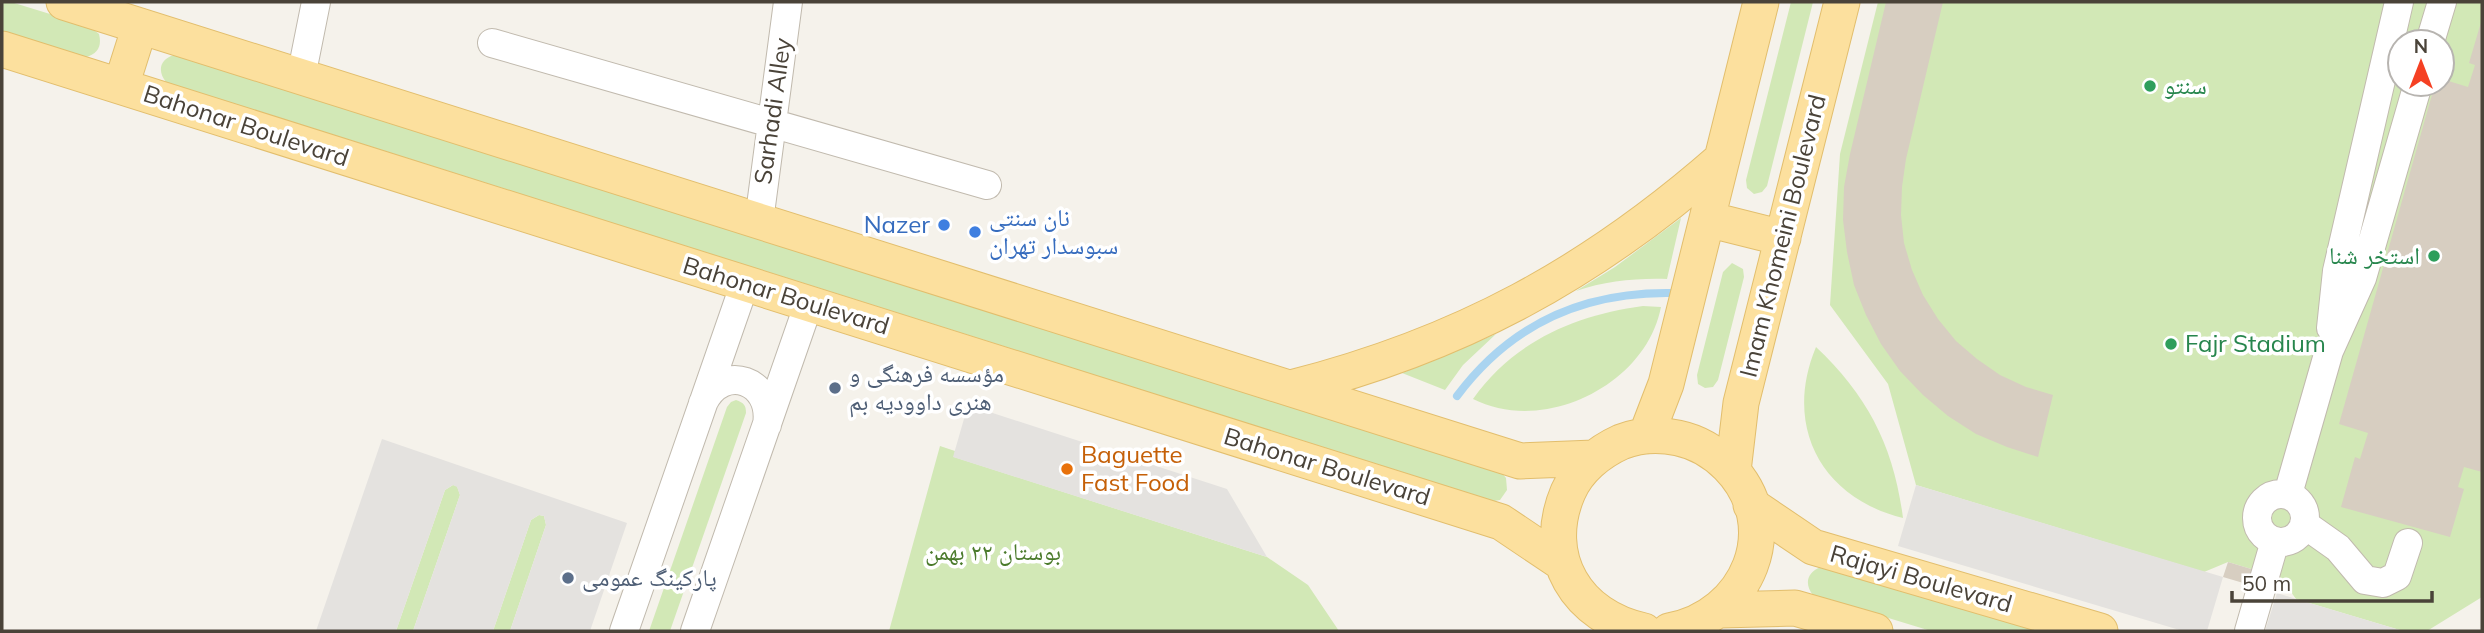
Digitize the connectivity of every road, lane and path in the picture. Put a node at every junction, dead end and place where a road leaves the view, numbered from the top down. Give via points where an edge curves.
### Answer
1 (64, 2) edge
2 (316, 2) edge
3 (788, 2) edge
4 (1761, 2) edge
5 (1842, 2) edge
6 (2399, 2) edge
7 (2442, 2) edge
8 (140, 26) junction
9 (2434, 28) edge
10 (492, 43) dead end
11 (2, 48) edge
12 (301, 77) junction
13 (121, 86) junction
14 (2379, 87) junction
15 (2386, 88) edge
16 (2414, 98) edge
17 (772, 124) junction
18 (1723, 159) junction
19 (987, 185) dead end
20 (1707, 219) junction
21 (759, 221) junction
22 (1783, 238) junction
23 (745, 283) junction
24 (809, 303) junction
25 (2329, 351) junction
26 (1291, 388) junction
27 (703, 402) junction
28 (767, 425) junction
29 (1647, 436) junction
30 (1594, 458) junction
31 (1733, 471) junction
32 (2288, 494) junction
33 (1751, 505) junction
34 (2304, 524) junction
35 (2275, 541) junction
36 (2408, 543) dead end
37 (1562, 563) junction
38 (1581, 597) junction
39 (1720, 610) junction
40 (1680, 630) edge
41 (624, 631) edge
42 (695, 631) edge
43 (1576, 631) edge
44 (1644, 631) edge
45 (1875, 631) edge
46 (2100, 631) edge
47 (2249, 631) edge

1 - 8 main road
2 - 12 street
3 - 17 street, Sarhadi Alley
4 - 18 main road
5 - 22 main road, Imam Khomeini Boulevard
6 - 14 street
7 - 9 street
8 - 12 main road
8 - 13 main road
10 - 17 street
11 - 13 main road, Bahonar Boulevard
12 - 21 main road
13 - 23 main road, Bahonar Boulevard
14 - 15 street
14 - 25 street via 2337,271
16 - 25 street via 2362,278
17 - 19 street
17 - 21 street, Sarhadi Alley
18 - 20 main road
18 - 26 main road via 1638,229 1497,315 1396,358
20 - 22 main road
20 - 29 main road via 1666,384
21 - 26 main road
22 - 31 main road, Imam Khomeini Boulevard via 1741,402
23 - 24 main road, Bahonar Boulevard
23 - 27 street
24 - 28 street
24 - 37 main road, Bahonar Boulevard via 1502,522
25 - 32 street
26 - 30 main road via 1520,461
27 - 28 street via 725,381 746,382 763,394
27 - 41 street
28 - 42 street
29 - 30 main road via 1619,443
29 - 31 main road via 1675,437 1703,447
30 - 37 main road via 1569,488 1562,506 1558,525
31 - 33 main road
32 - 34 street via 2302,506
32 - 35 street via 2270,496 2258,511 2260,529
33 - 39 main road via 1752,562 1739,588
33 - 46 main road, Rajayi Boulevard via 1813,547
34 - 35 street via 2293,539
34 - 36 street via 2338,548 2365,580 2383,583 2397,576
35 - 47 street
37 - 38 main road
38 - 43 main road
38 - 44 main road via 1610,621
39 - 40 main road
39 - 45 main road via 1795,608

